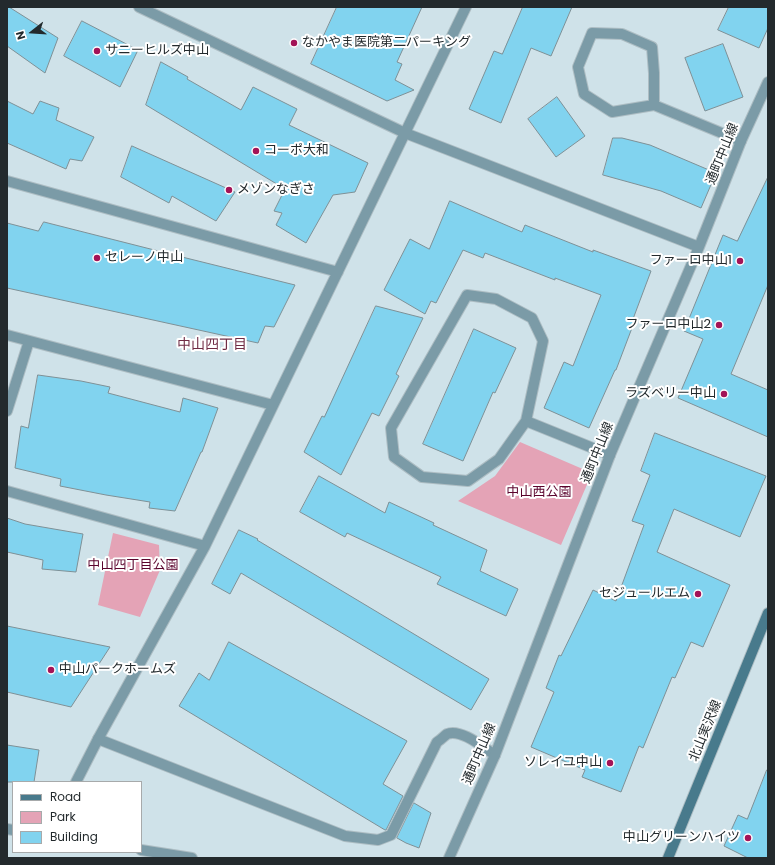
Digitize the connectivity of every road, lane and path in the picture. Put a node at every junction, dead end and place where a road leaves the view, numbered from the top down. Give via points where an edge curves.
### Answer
1 (140, 7) edge
2 (466, 7) edge
3 (768, 82) edge
4 (654, 105) junction
5 (405, 133) junction
6 (741, 141) junction
7 (7, 181) edge
8 (699, 247) junction
9 (338, 272) junction
10 (7, 335) edge
11 (29, 341) junction
12 (273, 405) junction
13 (7, 411) edge
14 (526, 421) junction
15 (610, 455) junction
16 (7, 491) edge
17 (205, 546) junction
18 (768, 614) edge
19 (98, 739) junction
20 (495, 755) junction
21 (77, 781) edge
22 (142, 850) edge
23 (192, 858) edge
24 (449, 858) edge
25 (668, 858) edge

1 - 5 street
2 - 5 street
3 - 6 street, 通町中山線
4 - 4 street via 612,112 584,94 578,67 592,33 622,34 652,47
4 - 6 street
5 - 8 street
5 - 9 street
6 - 8 street, 通町中山線
7 - 9 street
8 - 15 street, 通町中山線
9 - 12 street
10 - 11 street
11 - 12 street
11 - 13 street
12 - 17 street
14 - 14 street via 499,459 468,481 422,477 394,457 391,428 467,296 496,299 532,318 543,341
14 - 15 street
15 - 20 street, 通町中山線
16 - 17 street
17 - 19 street
18 - 25 street, 北山実沢線
19 - 20 street via 345,836 378,840 391,835 438,742 448,733 459,733 472,739
19 - 21 street
20 - 24 street, 通町中山線
22 - 23 street

